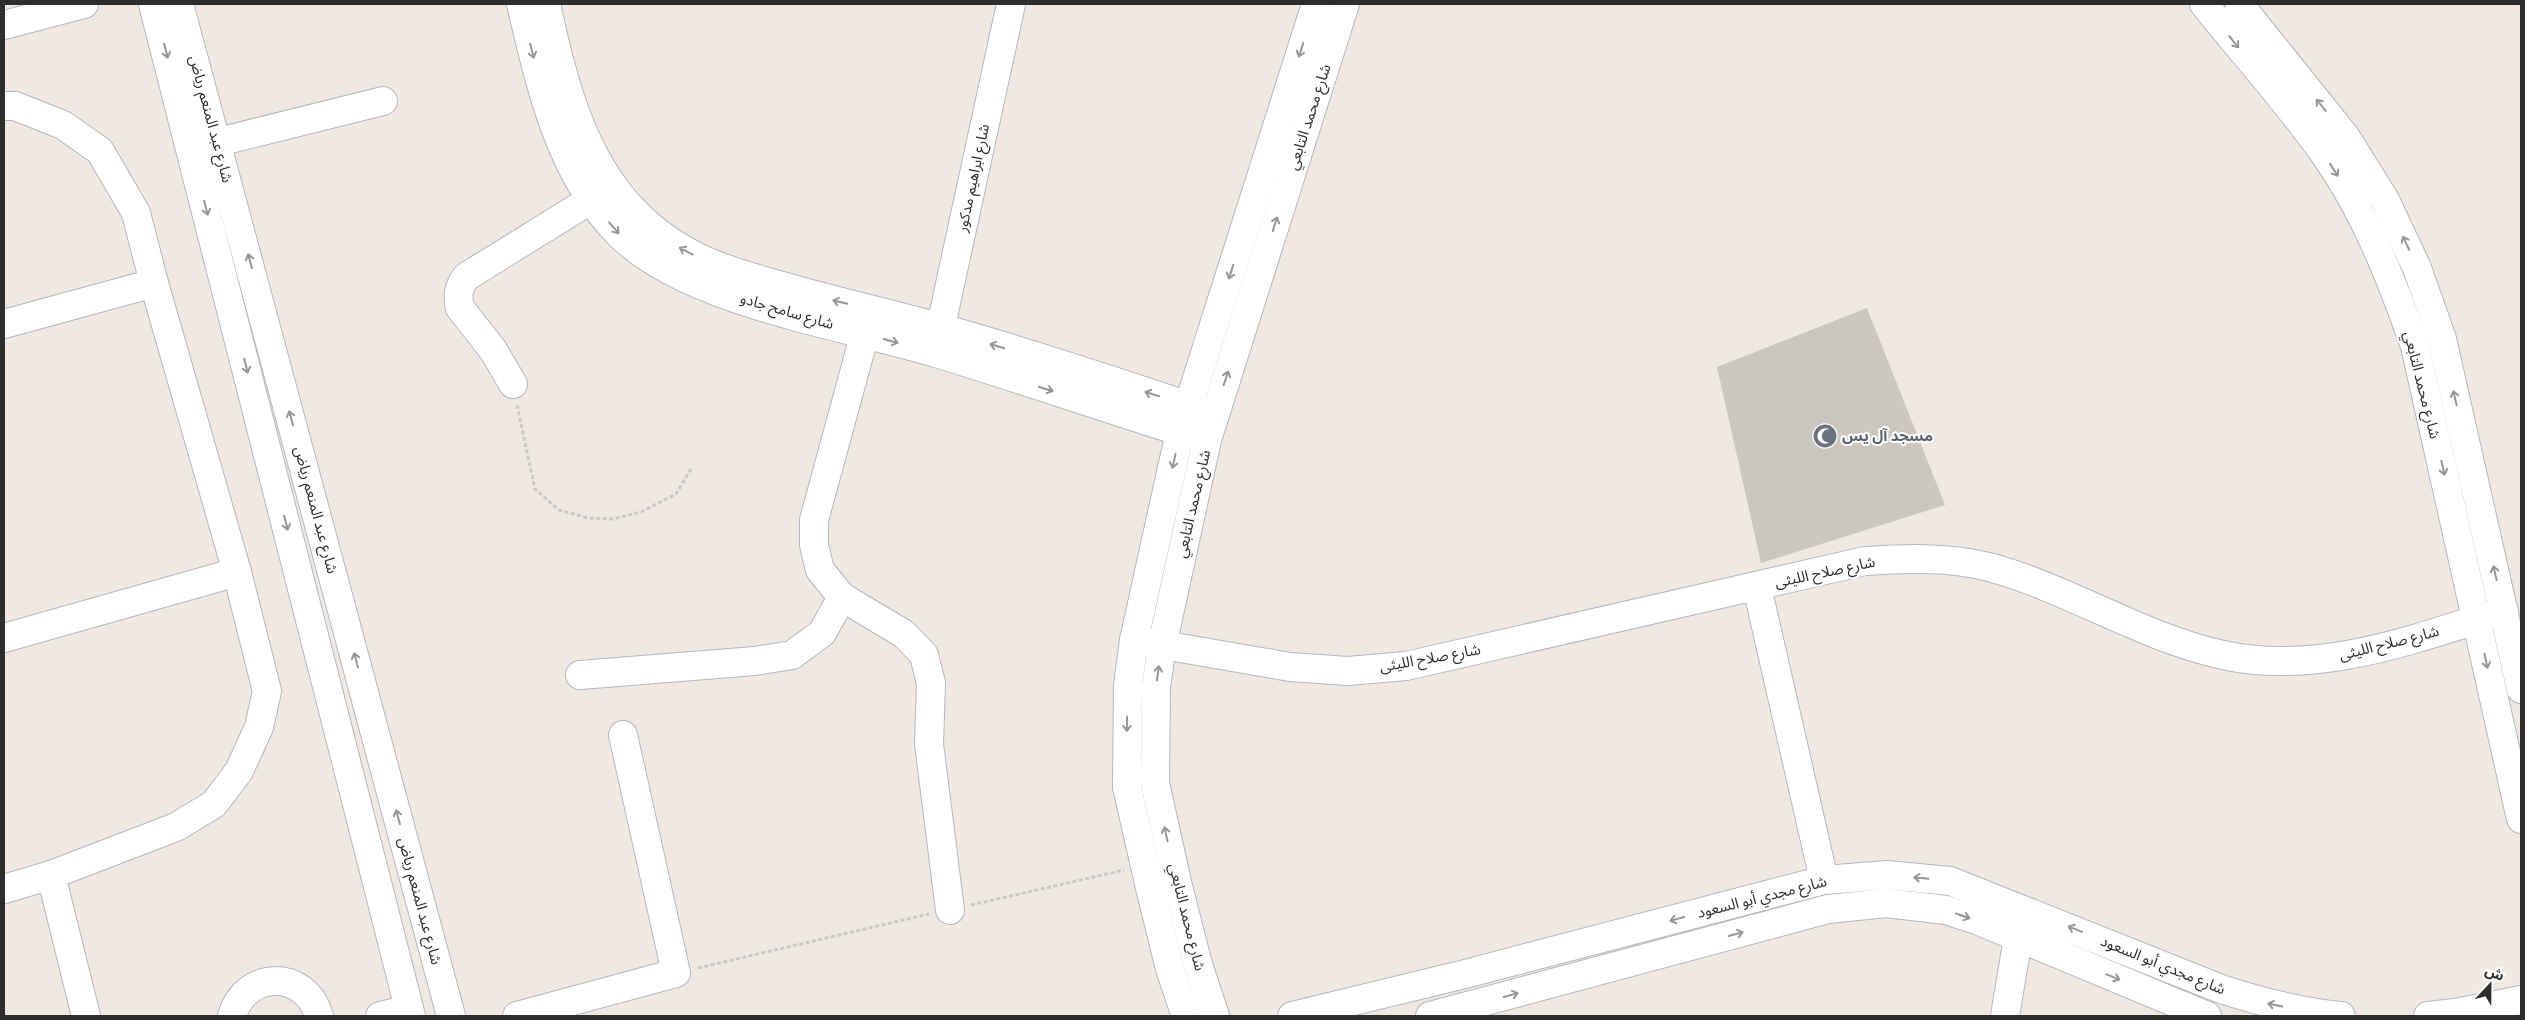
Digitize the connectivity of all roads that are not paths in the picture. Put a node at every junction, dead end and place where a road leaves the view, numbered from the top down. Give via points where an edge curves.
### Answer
1 (84, 4) edge
2 (154, 4) edge
3 (179, 4) edge
4 (521, 4) edge
5 (546, 4) edge
6 (1011, 4) edge
7 (1316, 4) edge
8 (1345, 4) edge
9 (2204, 4) edge
10 (2239, 4) edge
11 (4, 25) edge
12 (383, 101) dead end
13 (4, 106) edge
14 (218, 142) junction
15 (590, 200) junction
16 (154, 283) junction
17 (4, 324) edge
18 (865, 333) junction
19 (938, 340) junction
20 (513, 384) road end
21 (1188, 406) junction
22 (1211, 428) junction
23 (1180, 432) junction
24 (237, 572) junction
25 (1757, 587) junction
26 (842, 597) junction
27 (2504, 611) junction
28 (2477, 620) junction
29 (5, 630) edge
30 (1134, 640) junction
31 (1162, 646) junction
32 (580, 675) dead end
33 (2521, 689) edge
34 (623, 735) dead end
35 (2521, 819) edge
36 (51, 875) junction
37 (1824, 880) junction
38 (4, 889) edge
39 (950, 910) road end
40 (2018, 938) junction
41 (1465, 974) junction
42 (2521, 1000) edge
43 (1475, 1011) edge
44 (410, 1013) edge
45 (86, 1016) edge
46 (232, 1016) edge
47 (319, 1016) edge
48 (380, 1016) edge
49 (451, 1016) edge
50 (517, 1016) edge
51 (1186, 1016) edge
52 (1215, 1016) edge
53 (1292, 1016) edge
54 (1430, 1016) edge
55 (2005, 1016) edge
56 (2208, 1016) edge
57 (2341, 1016) edge
58 (2428, 1016) edge

1 - 11 street
2 -> 44 street, شارع عبد المنعم رياض
3 - 14 street, شارع عبد المنعم رياض
4 -> 15 street, شارع سامح جادو via 544,97 563,148
19 -> 5 street, شارع سامح جادو via 719,268 675,245 636,213 608,178 586,137 566,85
6 - 19 street, شارع ابراهيم مدكور
7 -> 21 street, شارع محمد التابعي
22 -> 8 street, شارع محمد التابعي
9 -> 28 street, شارع محمد التابعي via 2323,152 2360,213 2391,278 2415,346
27 -> 10 street, شارع محمد التابعي via 2442,339 2417,268 2385,200 2346,136
12 - 14 street
13 - 16 street via 15,106 62,125 100,151 136,213
49 -> 14 street, شارع عبد المنعم رياض
15 -> 18 street, شارع سامح جادو via 620,235 662,266 709,288
15 - 20 street via 461,284 458,292 460,308 493,350
16 - 17 street
16 - 24 street
18 -> 19 street, شارع سامح جادو
18 - 26 street via 814,520 814,545 820,570
21 -> 19 street, شارع سامح جادو
19 -> 23 street, شارع سامح جادو
21 - 22 street, شارع سامح جادو
21 - 23 street, شارع محمد التابعي
22 - 23 street, شارع سامح جادو
22 - 31 street, شارع محمد التابعي
23 -> 30 street, شارع محمد التابعي
24 - 29 street
24 - 36 street via 267,690 259,727 239,770 214,804 176,827
25 - 28 street, شارع صلاح الليثى via 1865,562 1906,558 1947,560 1988,567 2027,579 2180,643 2224,655 2269,661 2315,660 2360,653
25 - 31 street, شارع صلاح الليثى via 1406,666 1348,671 1290,668
25 - 37 street
26 - 32 street via 822,633 792,655
26 - 39 street via 904,634 924,655 931,683 929,744
27 - 28 street, شارع صلاح الليثى
27 - 33 street, شارع محمد التابعي
28 -> 35 street, شارع محمد التابعي
30 - 31 street, شارع صلاح الليثى
30 -> 51 street, شارع محمد التابعي via 1128,684 1127,786 1170,969
52 -> 31 street, شارع محمد التابعي via 1197,962 1156,784 1156,687
34 - 50 street via 676,973
36 - 38 street
36 - 45 street
37 -> 41 street, شارع مجدي أبو السعود
57 -> 37 street, شارع مجدي أبو السعود via 2264,1003 1950,881 1887,875
43 -> 40 street, شارع مجدي أبو السعود via 1828,909 1886,903 1946,910
40 - 55 street
40 -> 56 street, شارع مجدي أبو السعود
41 - 43 street
41 - 53 street, شارع مجدي أبو السعود
42 - 58 street via 2455,1014
43 - 54 street, شارع مجدي أبو السعود
44 - 48 street
46 - 47 street via 243,994 268,981 283,981 308,994

